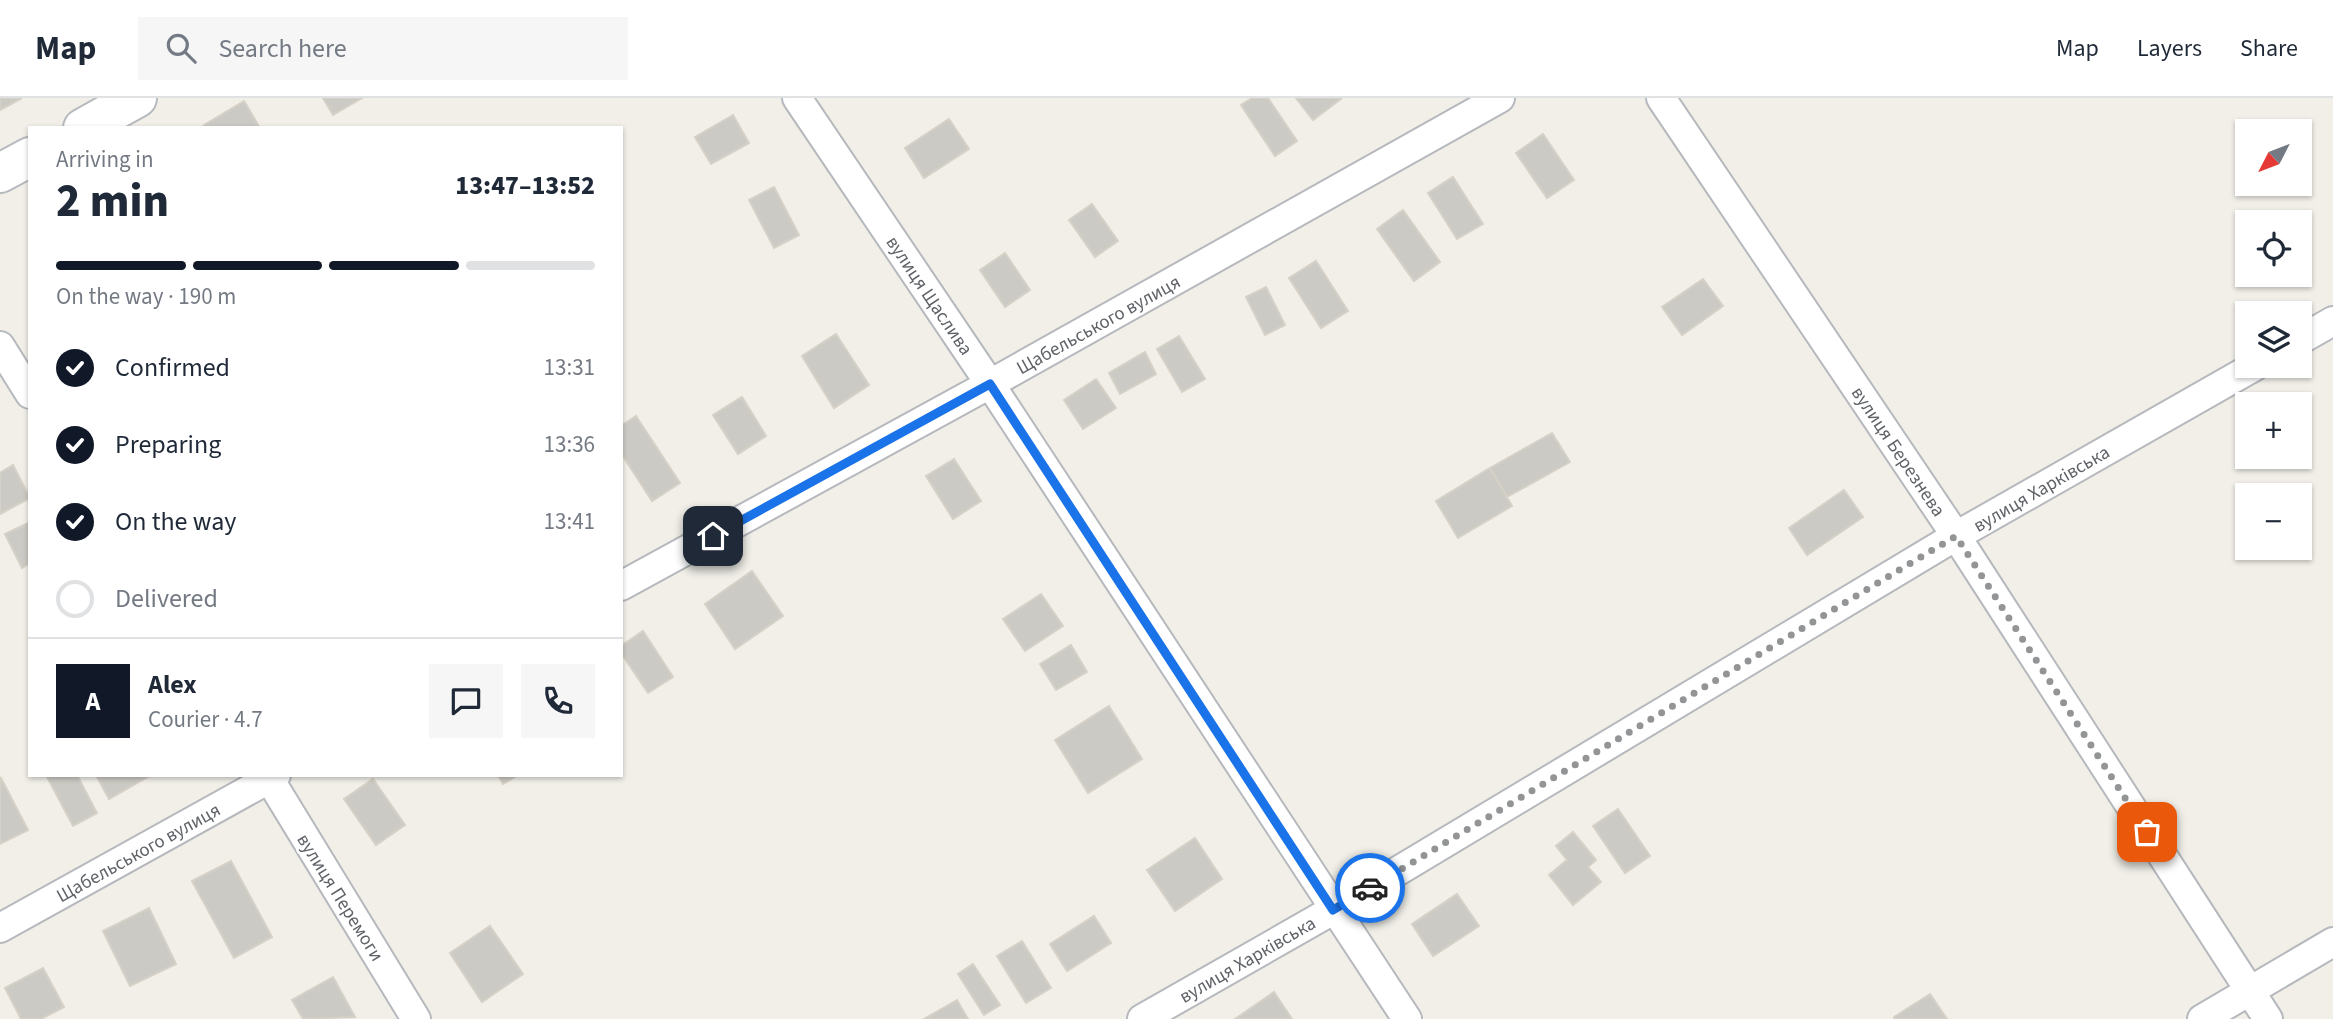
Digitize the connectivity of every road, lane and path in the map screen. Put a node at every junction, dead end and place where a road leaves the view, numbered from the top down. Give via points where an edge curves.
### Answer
1 (137, 98) edge
2 (797, 98) edge
3 (1500, 98) edge
4 (1661, 98) edge
5 (87, 126) edge
6 (28, 158) edge
7 (0, 173) edge
8 (2333, 321) edge
9 (2312, 334) edge
10 (0, 346) edge
11 (2235, 377) edge
12 (990, 384) junction
13 (28, 391) edge
14 (1956, 536) junction
15 (623, 585) edge
16 (271, 777) edge
17 (1333, 910) junction
18 (0, 928) edge
19 (2333, 942) edge
20 (2249, 991) junction
21 (416, 1019) edge
22 (1142, 1019) edge
23 (1407, 1019) edge
24 (2202, 1019) edge
25 (2268, 1019) edge

1 - 5 main road
2 - 12 street, вулиця Щаслива
3 - 12 street, Щабельського вулиця
4 - 14 street, вулиця Березнева
6 - 7 main road
8 - 9 street
10 - 13 street
11 - 14 street, вулиця Харківська
12 - 15 street, Щабельського вулиця
12 - 17 street, вулиця Щаслива
14 - 17 street, вулиця Харківська
14 - 20 street, вулиця Березнева
16 - 18 street, Щабельського вулиця
16 - 21 street, вулиця Перемоги
17 - 22 street, вулиця Харківська
17 - 23 street, вулиця Щаслива
19 - 20 street
20 - 24 street
20 - 25 street, вулиця Березнева

